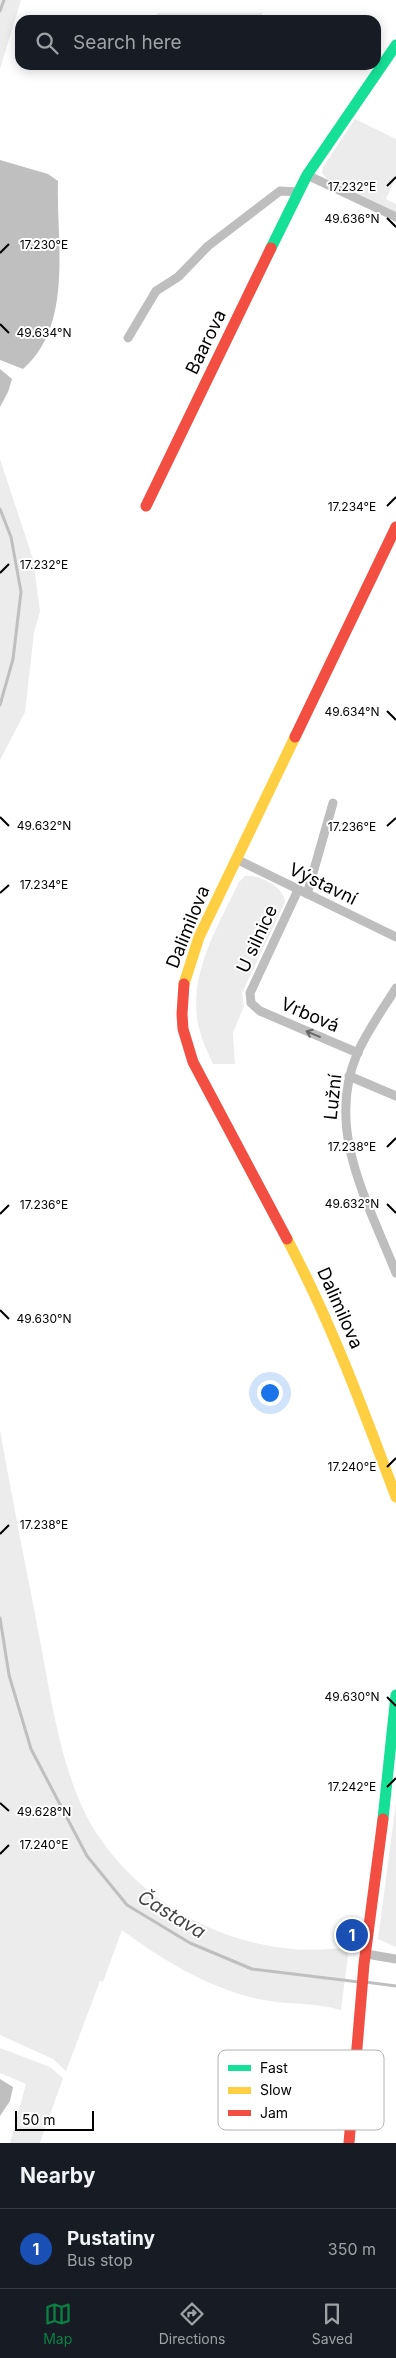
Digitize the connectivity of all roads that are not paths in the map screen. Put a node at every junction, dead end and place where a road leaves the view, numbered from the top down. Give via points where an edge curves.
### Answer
1 (396, 45) edge
2 (381, 67) edge
3 (379, 70) edge
4 (307, 175) junction
5 (299, 192) junction
6 (396, 217) edge
7 (128, 338) dead end
8 (146, 506) dead end
9 (396, 527) edge
10 (333, 803) dead end
11 (236, 859) junction
12 (302, 892) junction
13 (396, 937) edge
14 (396, 988) edge
15 (250, 1003) joint
16 (358, 1053) junction
17 (350, 1076) junction
18 (396, 1096) edge
19 (386, 1246) junction
20 (396, 1249) edge
21 (396, 1273) edge
22 (396, 1496) edge
23 (396, 1695) edge
24 (365, 1959) junction
25 (396, 1960) edge
26 (357, 2050) edge
27 (350, 2130) edge
28 (349, 2143) edge

1 - 2 main road, Baarova
3 - 4 main road, Baarova
4 - 5 main road, Baarova
4 - 6 street
5 - 7 street via 280,191 208,246 178,276 156,291
5 - 8 main road, Baarova
9 - 11 main road, Dalimilova
10 - 12 street, U silnice
11 - 12 street, Výstavní
11 - 22 main road, Dalimilova via 186,973 180,1013 184,1038 193,1062 297,1257 349,1370
12 - 13 street, Výstavní
12 - 15 street, U silnice via 250,993
14 - 16 street, Lužní
16 -> 15 street, Vrbová via 260,1011
16 - 17 street, Lužní
17 - 18 street
17 - 19 street, Lužní via 346,1090 345,1128 356,1174
19 - 20 street
19 - 21 street, Lužní
23 - 24 main road
24 - 25 street
24 - 26 main road
27 - 28 main road

